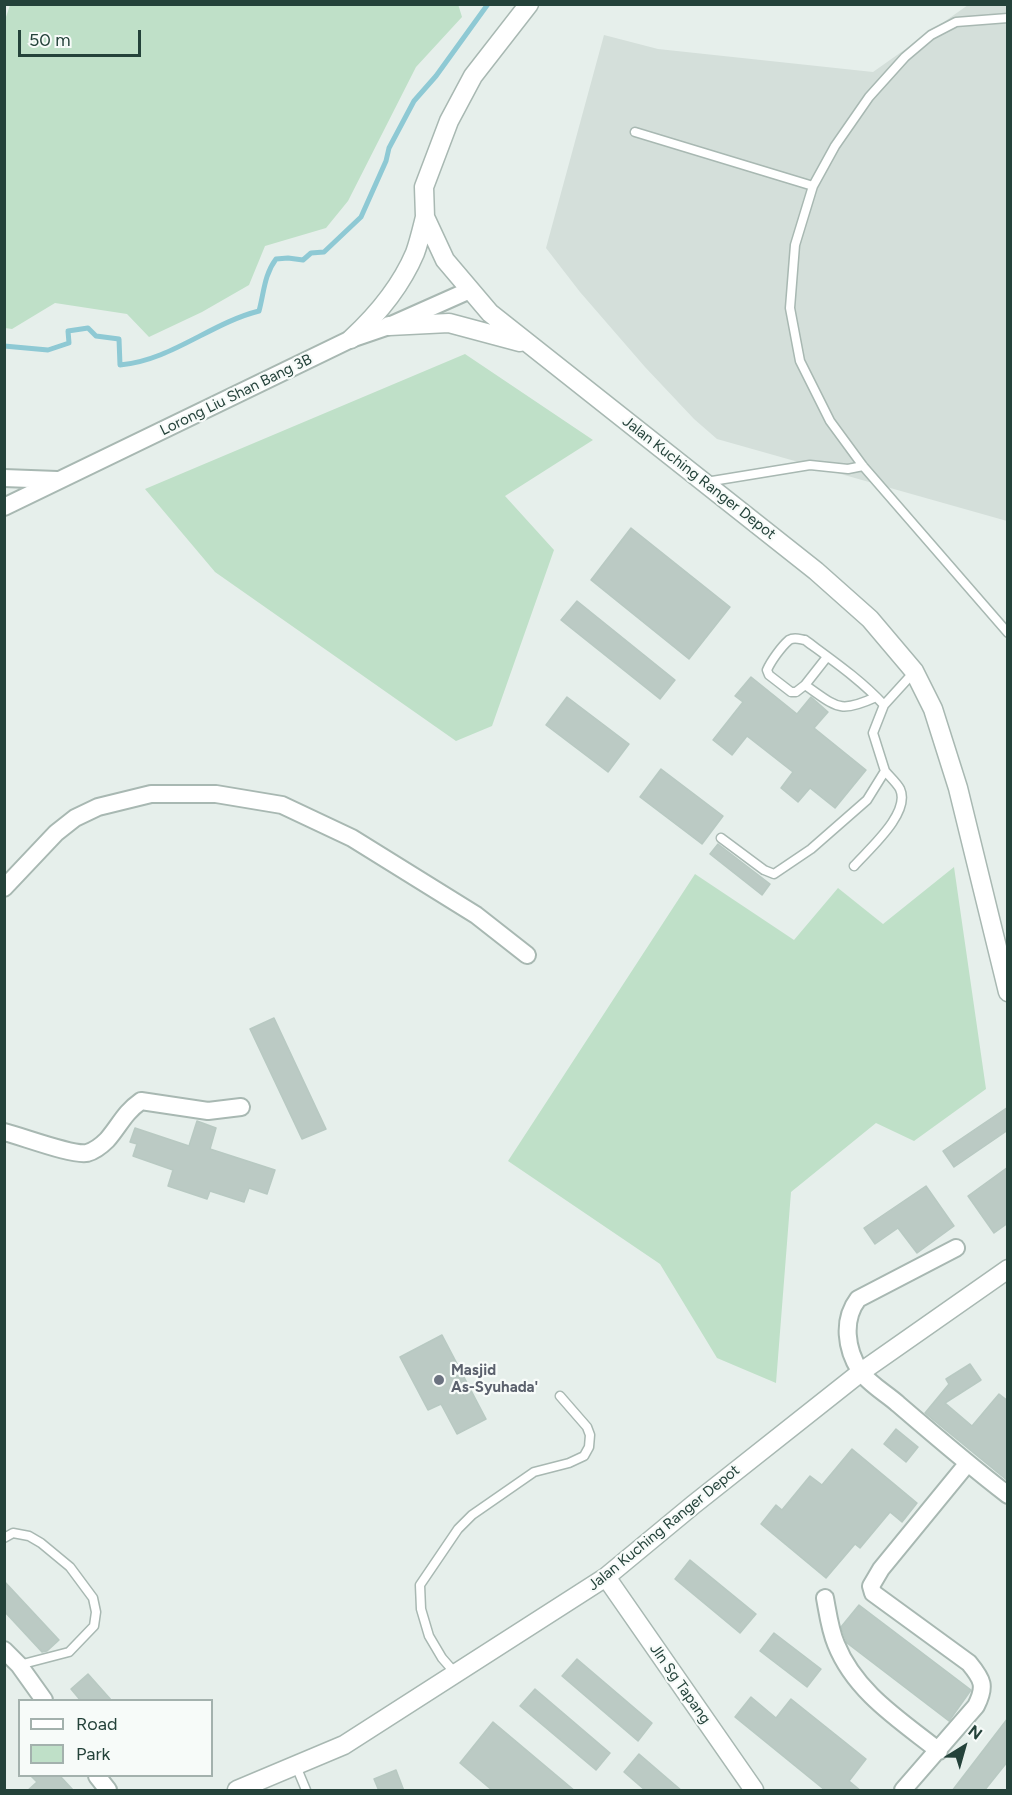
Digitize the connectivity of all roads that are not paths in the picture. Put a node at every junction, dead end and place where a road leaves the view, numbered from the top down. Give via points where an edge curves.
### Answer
1 (529, 4) edge
2 (1008, 18) edge
3 (635, 132) dead end
4 (813, 186) junction
5 (425, 217) junction
6 (470, 290) junction
7 (389, 326) junction
8 (351, 339) junction
9 (530, 345) junction
10 (863, 466) junction
11 (4, 478) edge
12 (61, 480) junction
13 (704, 482) junction
14 (4, 507) edge
15 (1008, 633) edge
16 (827, 657) junction
17 (914, 671) junction
18 (805, 685) junction
19 (876, 697) junction
20 (884, 705) junction
21 (885, 771) junction
22 (721, 838) dead end
23 (854, 866) dead end
24 (4, 888) edge
25 (527, 955) dead end
26 (1008, 992) edge
27 (241, 1107) dead end
28 (4, 1132) edge
29 (956, 1248) dead end
30 (1008, 1269) edge
31 (861, 1372) junction
32 (560, 1396) dead end
33 (967, 1464) junction
34 (1008, 1495) edge
35 (4, 1538) edge
36 (606, 1578) junction
37 (825, 1598) dead end
38 (4, 1650) edge
39 (18, 1665) junction
40 (457, 1674) junction
41 (43, 1699) edge
42 (939, 1751) junction
43 (296, 1766) junction
44 (98, 1777) edge
45 (108, 1791) edge
46 (237, 1791) edge
47 (306, 1791) edge
48 (754, 1791) edge
49 (903, 1791) edge

1 - 5 street, Jalan Kuching Ranger Depot via 473,76 449,121 424,187
2 - 4 lane via 956,22 931,35 869,97
3 - 4 lane
4 - 10 lane via 795,245 790,308 800,362 830,421
5 - 6 street, Jalan Kuching Ranger Depot via 445,260
5 - 8 street via 415,253 399,283 371,321
6 - 7 street, Lorong Liu Shan Bang 3B
6 - 9 street, Jalan Kuching Ranger Depot via 490,313
7 - 8 street, Lorong Liu Shan Bang 3B
7 - 9 street via 449,323
8 - 12 street, Lorong Liu Shan Bang 3B
9 - 13 street, Jalan Kuching Ranger Depot
10 - 13 lane via 848,469 810,465
10 - 15 lane
11 - 12 street
12 - 14 street, Lorong Liu Shan Bang 3B
13 - 17 street, Jalan Kuching Ranger Depot via 863,612
16 - 18 lane
16 - 18 lane via 797,638 790,639 770,663 769,675 791,692
16 - 19 lane
17 - 20 lane
17 - 26 street, Jalan Kuching Ranger Depot via 933,709 958,788
18 - 19 lane via 833,705 844,708
19 - 20 lane
20 - 21 lane via 873,733
21 - 22 lane via 867,800 811,849 774,874
21 - 23 lane via 900,789 898,816
24 - 25 street via 56,833 98,807 151,794 216,794 282,805 352,838 476,915
27 - 28 street via 208,1111 141,1101 101,1146 86,1153
29 - 31 street via 858,1299 851,1307 848,1345
30 - 31 street, Jalan Kuching Ranger Depot
31 - 33 street
31 - 36 street, Jalan Kuching Ranger Depot
32 - 40 lane via 587,1427 589,1447 584,1456 534,1472 472,1515 420,1585 421,1609 429,1636
33 - 34 street
33 - 42 street via 880,1569 871,1586 873,1593 969,1663 981,1677 982,1693 976,1706
35 - 39 lane via 13,1533 41,1543 70,1567 93,1598 96,1612 94,1626 69,1652
36 - 40 street, Jalan Kuching Ranger Depot
36 - 48 street, Jln Sg Tapang
37 - 42 street via 836,1644 846,1666 871,1696
38 - 39 street
39 - 41 street
40 - 43 street, Jalan Kuching Ranger Depot via 344,1745
42 - 49 street
43 - 46 street, Jalan Kuching Ranger Depot
43 - 47 lane
44 - 45 street

